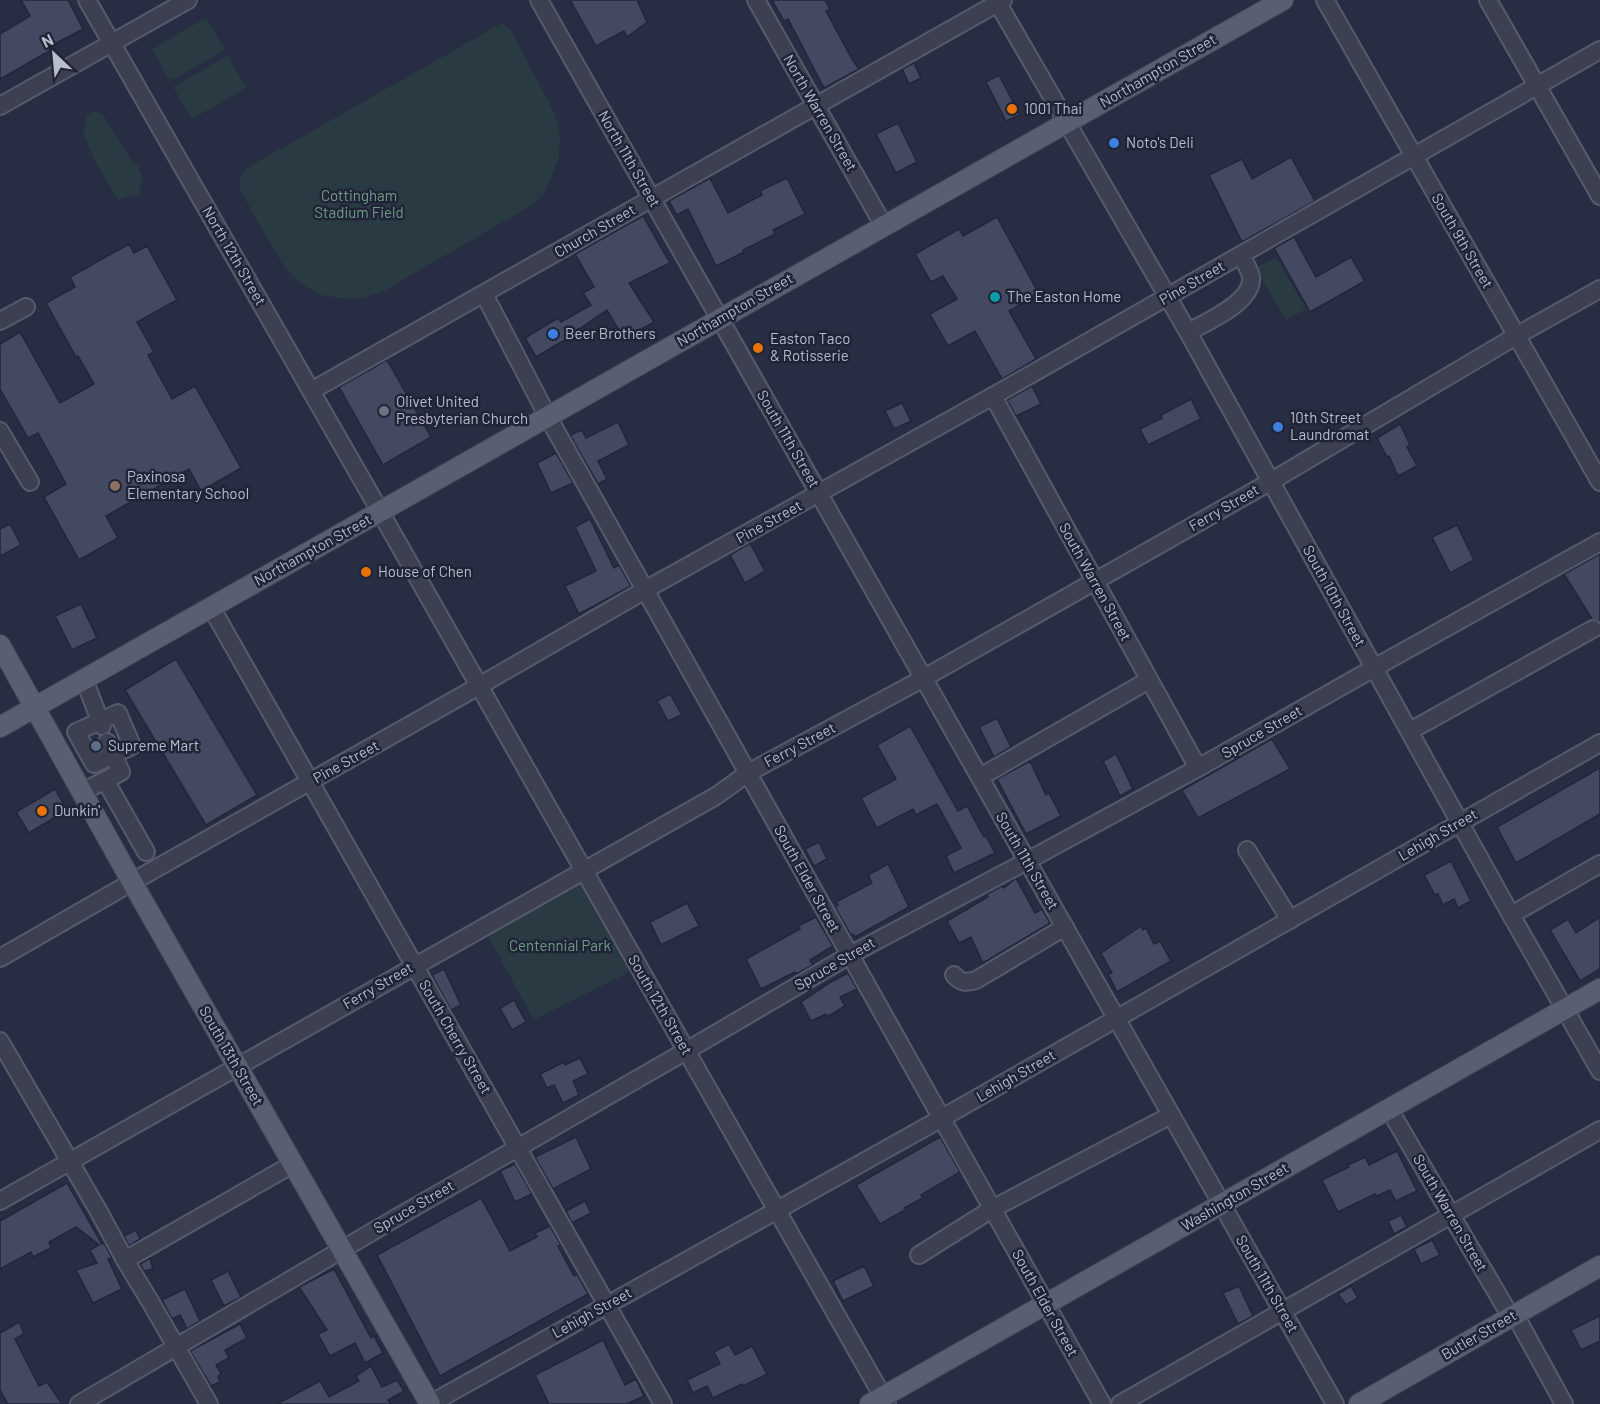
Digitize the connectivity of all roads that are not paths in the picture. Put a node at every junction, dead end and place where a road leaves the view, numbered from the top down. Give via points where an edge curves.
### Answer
1 (87, 0) edge
2 (188, 0) edge
3 (538, 0) edge
4 (756, 0) edge
5 (1283, 0) edge
6 (1325, 0) edge
7 (1488, 0) edge
8 (999, 1) edge
9 (112, 43) junction
10 (1600, 50) edge
11 (1537, 86) junction
12 (0, 106) edge
13 (816, 106) junction
14 (1066, 123) junction
15 (1414, 157) junction
16 (1600, 196) edge
17 (652, 199) junction
18 (884, 226) junction
19 (1241, 255) junction
20 (1600, 289) edge
21 (484, 294) junction
22 (1167, 297) junction
23 (26, 307) dead end
24 (720, 319) junction
25 (0, 321) edge
26 (1188, 332) junction
27 (1516, 336) junction
28 (311, 391) junction
29 (993, 396) junction
30 (548, 417) junction
31 (0, 431) edge
32 (1270, 482) junction
33 (1600, 482) edge
34 (30, 483) dead end
35 (819, 494) junction
36 (380, 512) junction
37 (1600, 542) edge
38 (1094, 581) junction
39 (645, 590) junction
40 (211, 607) junction
41 (1593, 629) dead end
42 (0, 645) edge
43 (1374, 668) junction
44 (924, 678) junction
45 (84, 679) junction
46 (1149, 680) junction
47 (479, 686) junction
48 (35, 707) junction
49 (0, 727) edge
50 (1410, 731) junction
51 (1600, 743) edge
52 (1198, 768) junction
53 (748, 773) junction
54 (980, 777) junction
55 (105, 780) junction
56 (310, 782) junction
57 (82, 792) junction
58 (1460, 823) junction
59 (1247, 850) dead end
60 (146, 852) dead end
61 (1027, 861) junction
62 (1600, 864) edge
63 (584, 871) junction
64 (132, 882) junction
65 (1510, 915) junction
66 (1290, 920) junction
67 (1065, 927) junction
68 (850, 955) junction
69 (0, 958) edge
70 (414, 966) junction
71 (954, 975) dead end
72 (1600, 989) edge
73 (1565, 1009) junction
74 (1116, 1019) junction
75 (0, 1041) edge
76 (686, 1051) junction
77 (237, 1066) junction
78 (1600, 1071) edge
79 (1389, 1109) junction
80 (1171, 1115) junction
81 (942, 1118) junction
82 (1600, 1130) edge
83 (518, 1147) junction
84 (70, 1161) junction
85 (293, 1164) junction
86 (0, 1201) edge
87 (1221, 1204) junction
88 (992, 1209) junction
89 (777, 1211) junction
90 (1451, 1215) junction
91 (341, 1251) junction
92 (920, 1255) dead end
93 (125, 1260) junction
94 (1600, 1266) edge
95 (1046, 1304) junction
96 (607, 1305) junction
97 (1282, 1311) junction
98 (1513, 1316) junction
99 (177, 1348) junction
100 (657, 1402) edge
101 (880, 1402) edge
102 (79, 1404) edge
103 (209, 1404) edge
104 (430, 1404) edge
105 (1102, 1404) edge
106 (1120, 1404) edge
107 (1335, 1404) edge
108 (1359, 1404) edge
109 (1564, 1404) edge

1 - 9 street, North 12th Street
2 - 9 street
3 - 17 street, North 11th Street
4 - 13 street, North Warren Street
5 - 14 main road, Northampton Street
6 - 15 street, South 9th Street
7 - 11 street
8 - 13 street, Church Street
8 - 14 street, South 10th Street
9 - 12 street
9 - 28 street, North 12th Street
10 - 11 street, Pine Street
11 - 15 street, Pine Street
11 - 16 street
13 - 17 street, Church Street
13 - 18 street, North Warren Street
14 - 18 main road, Northampton Street
14 - 22 street, South 10th Street
15 - 19 street, Pine Street
15 - 27 street, South 9th Street
17 - 21 street, Church Street
17 - 24 street, North 11th Street
18 - 24 main road, Northampton Street
19 - 22 street, Pine Street
19 - 26 street via 1251,278 1248,290 1236,304
20 - 27 street, Ferry Street
21 - 28 street, Church Street
21 - 30 street, South Elder Street
22 - 26 street, South 10th Street
22 - 29 street, Pine Street
23 - 25 street
24 - 30 main road, Northampton Street
24 - 35 street, South 11th Street
26 - 32 street, South 10th Street
27 - 32 street, Ferry Street
27 - 33 street, South 9th Street
28 - 36 street, North 12th Street
29 - 35 street, Pine Street
29 - 38 street, South Warren Street
30 - 36 main road, Northampton Street
30 - 39 street, South Elder Street
31 - 34 street
32 - 38 street, Ferry Street
32 - 43 street, South 10th Street
35 - 39 street, Pine Street
35 - 44 street, South 11th Street
36 - 40 main road, Northampton Street
36 - 47 street, South 12th Street
37 - 43 street, Spruce Street
38 - 44 street, Ferry Street
38 - 46 street, South Warren Street
39 - 47 street, Pine Street
39 - 53 street, South Elder Street
40 - 45 main road, Northampton Street
40 - 56 street, South Cherry Street
41 - 50 street
42 - 48 main road, South 13th Street
43 - 50 street, South 10th Street
43 - 52 street, Spruce Street
44 - 53 street, Ferry Street
44 - 54 street, South 11th Street
45 - 48 main road, Northampton Street
45 - 55 street via 120,772
46 - 52 street, South Warren Street
46 - 54 street
47 - 56 street, Pine Street
47 - 63 street, South 12th Street
48 - 49 main road, Northampton Street
48 - 57 main road, South 13th Street
50 - 58 street, South 10th Street
51 - 58 street, Lehigh Street
52 - 61 street, Spruce Street
53 - 63 street, Ferry Street via 716,796
53 - 68 street, South Elder Street
54 - 61 street, South 11th Street
55 - 57 street
55 - 60 street
56 - 64 street, Pine Street
56 - 70 street, South Cherry Street
57 - 64 main road, South 13th Street
58 - 65 street, South 10th Street
58 - 66 street, Lehigh Street
59 - 66 street
61 - 67 street, South 11th Street
61 - 68 street, Spruce Street
62 - 65 street
63 - 70 street, Ferry Street
63 - 76 street, South 12th Street
64 - 69 street, Pine Street
64 - 77 main road, South 13th Street
65 - 73 street, South 10th Street
66 - 74 street, Lehigh Street
67 - 71 street via 976,980 967,983
67 - 74 street, South 11th Street
68 - 76 street, Spruce Street
68 - 81 street, South Elder Street
70 - 77 street, Ferry Street
70 - 83 street, South Cherry Street
72 - 73 main road, Washington Street
73 - 78 street, South 10th Street
73 - 79 main road, Washington Street
74 - 80 street, South 11th Street
74 - 81 street, Lehigh Street
75 - 84 street
76 - 83 street, Spruce Street
76 - 89 street, South 12th Street
77 - 84 street, Ferry Street
77 - 85 main road, South 13th Street
79 - 87 main road, Washington Street
79 - 90 street, South Warren Street
80 - 87 street, South 11th Street
80 - 88 street
81 - 88 street, South Elder Street
81 - 89 street, Lehigh Street
82 - 90 street
83 - 91 street, Spruce Street
83 - 96 street, South Cherry Street
84 - 86 street, Ferry Street
84 - 93 street
85 - 91 main road, South 13th Street
85 - 93 street
87 - 95 main road, Washington Street
87 - 97 street, South 11th Street
88 - 92 street
88 - 95 street, South Elder Street
89 - 96 street, Lehigh Street
89 - 101 street, South 12th Street
90 - 97 street
90 - 98 street, South Warren Street
91 - 99 street, Spruce Street
91 - 104 main road, South 13th Street
93 - 99 street
94 - 98 main road, Butler Street
95 - 101 main road, Washington Street
95 - 105 street, South Elder Street
96 - 100 street, South Cherry Street
96 - 104 street, Lehigh Street
97 - 106 street
97 - 107 street, South 11th Street
98 - 108 main road, Butler Street
98 - 109 street, South Warren Street
99 - 102 street, Spruce Street
99 - 103 street

